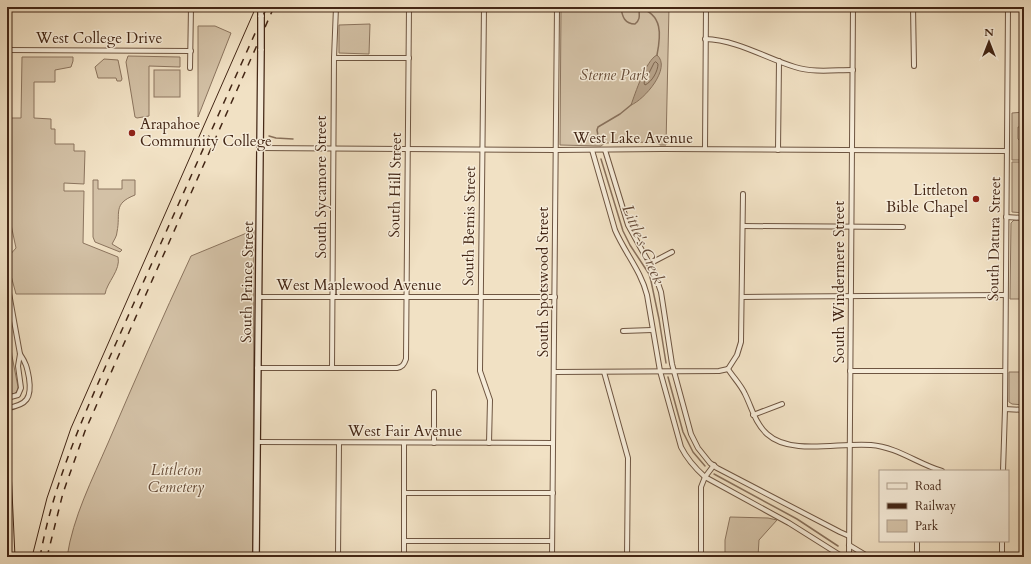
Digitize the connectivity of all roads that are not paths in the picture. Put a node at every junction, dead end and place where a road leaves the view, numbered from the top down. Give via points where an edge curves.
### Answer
1 (191, 7) edge
2 (261, 7) edge
3 (336, 7) edge
4 (409, 7) edge
5 (484, 7) edge
6 (557, 7) edge
7 (706, 7) edge
8 (854, 7) edge
9 (914, 7) edge
10 (1008, 7) edge
11 (706, 39) junction
12 (7, 50) edge
13 (190, 50) junction
14 (334, 58) junction
15 (409, 58) junction
16 (779, 61) junction
17 (914, 66) dead end
18 (190, 68) dead end
19 (853, 70) junction
20 (260, 148) junction
21 (334, 149) junction
22 (408, 149) junction
23 (482, 149) junction
24 (705, 149) junction
25 (556, 150) junction
26 (592, 150) junction
27 (605, 150) junction
28 (778, 150) junction
29 (852, 151) junction
30 (1006, 151) junction
31 (743, 194) dead end
32 (1006, 217) junction
33 (1024, 218) edge
34 (743, 226) junction
35 (852, 226) junction
36 (903, 226) dead end
37 (672, 252) dead end
38 (649, 264) junction
39 (7, 282) edge
40 (1005, 295) junction
41 (258, 297) junction
42 (332, 297) junction
43 (406, 297) junction
44 (480, 297) junction
45 (555, 297) junction
46 (742, 297) junction
47 (851, 297) junction
48 (652, 330) junction
49 (623, 331) dead end
50 (20, 354) junction
51 (257, 368) junction
52 (332, 368) junction
53 (728, 369) junction
54 (660, 371) junction
55 (674, 371) junction
56 (850, 371) junction
57 (1005, 371) junction
58 (554, 372) junction
59 (604, 372) junction
60 (434, 392) dead end
61 (7, 398) edge
62 (782, 404) dead end
63 (7, 408) edge
64 (1005, 409) junction
65 (1024, 410) edge
66 (753, 415) junction
67 (257, 442) junction
68 (338, 443) junction
69 (404, 443) junction
70 (434, 443) junction
71 (489, 443) junction
72 (553, 443) junction
73 (850, 445) junction
74 (714, 465) junction
75 (931, 469) edge
76 (7, 470) edge
77 (1003, 470) edge
78 (705, 477) junction
79 (404, 493) junction
80 (553, 493) junction
81 (849, 536) junction
82 (404, 541) junction
83 (552, 541) junction
84 (918, 542) edge
85 (1002, 542) edge
86 (849, 545) junction
87 (11, 557) edge
88 (256, 557) edge
89 (338, 557) edge
90 (404, 557) edge
91 (552, 557) edge
92 (627, 557) edge
93 (701, 557) edge
94 (843, 557) edge
95 (849, 557) edge
96 (870, 557) edge
97 (917, 557) edge
98 (1002, 557) edge

1 - 13 street
2 - 20 street, South Prince Street, bridge
3 - 14 street, South Sycamore Street
4 - 15 street, South Hill Street
5 - 23 street, South Bemis Street
6 - 25 street, South Spotswood Street
7 - 11 street
8 - 19 street, South Windermere Street
9 - 17 street
10 - 30 street, South Datura Street
11 - 16 street via 731,42
11 - 24 street
12 - 13 street, West College Drive
13 - 18 street
14 - 15 street
14 - 21 street, South Sycamore Street
15 - 22 street, South Hill Street
16 - 19 street via 803,69
16 - 28 street
19 - 29 street, South Windermere Street
20 - 21 street, West Lake Avenue
20 - 41 street, South Prince Street
21 - 22 street, West Lake Avenue
21 - 42 street, South Sycamore Street
22 - 23 street, West Lake Avenue
22 - 43 street, South Hill Street
23 - 25 street, West Lake Avenue
23 - 44 street, South Bemis Street
24 - 27 street, West Lake Avenue
24 - 28 street, West Lake Avenue
25 - 26 street, West Lake Avenue
25 - 45 street, South Spotswood Street
26 - 27 street, West Lake Avenue
26 - 48 street via 615,230 645,285
27 - 38 street via 628,225
28 - 29 street, West Lake Avenue
29 - 30 street, West Lake Avenue
29 - 35 street, South Windermere Street
30 - 32 street, South Datura Street
31 - 34 street
32 - 33 street
32 - 40 street, South Datura Street
34 - 35 street
34 - 46 street
35 - 36 street
35 - 47 street, South Windermere Street
37 - 38 street
38 - 55 street via 661,292
39 - 50 street
40 - 47 street
40 - 57 street, South Datura Street
41 - 42 street, West Maplewood Avenue
41 - 51 street, South Prince Street
42 - 43 street, West Maplewood Avenue
42 - 52 street, South Sycamore Street
43 - 44 street, West Maplewood Avenue
43 - 52 street, South Hill Street via 406,360 401,367
44 - 45 street, West Maplewood Avenue
44 - 71 street, South Bemis Street via 480,370 490,400
45 - 58 street, South Spotswood Street
46 - 47 street
46 - 53 street via 740,348
47 - 56 street, South Windermere Street
48 - 49 street
48 - 54 street
50 - 61 street via 20,392 15,397
50 - 63 street via 26,362 30,391 25,402
51 - 52 street
51 - 67 street, South Prince Street
53 - 55 street
53 - 66 street via 745,394
54 - 55 street
54 - 59 street
54 - 78 street via 681,447 694,467
55 - 74 street via 691,434 698,448
56 - 57 street
56 - 73 street, South Windermere Street
57 - 64 street, South Datura Street
58 - 59 street
58 - 72 street, South Spotswood Street
59 - 92 street via 628,458
60 - 70 street
62 - 66 street
64 - 65 street
64 - 77 street, South Datura Street
66 - 73 street via 767,434 786,444
67 - 68 street, West Fair Avenue
67 - 88 street, South Prince Street
68 - 69 street, West Fair Avenue
68 - 89 street
69 - 70 street, West Fair Avenue
69 - 79 street
70 - 71 street, West Fair Avenue
71 - 72 street, West Fair Avenue
72 - 80 street, South Spotswood Street
73 - 75 street via 881,446
73 - 81 street, South Windermere Street
74 - 78 street
74 - 81 street
76 - 87 highway
78 - 93 street via 701,487
78 - 94 street via 789,523
79 - 80 street
79 - 82 street
80 - 83 street, South Spotswood Street
81 - 86 street, South Windermere Street
82 - 83 street
82 - 90 street
83 - 91 street, South Spotswood Street
84 - 97 street
85 - 98 street
86 - 95 street, South Windermere Street
86 - 96 street

